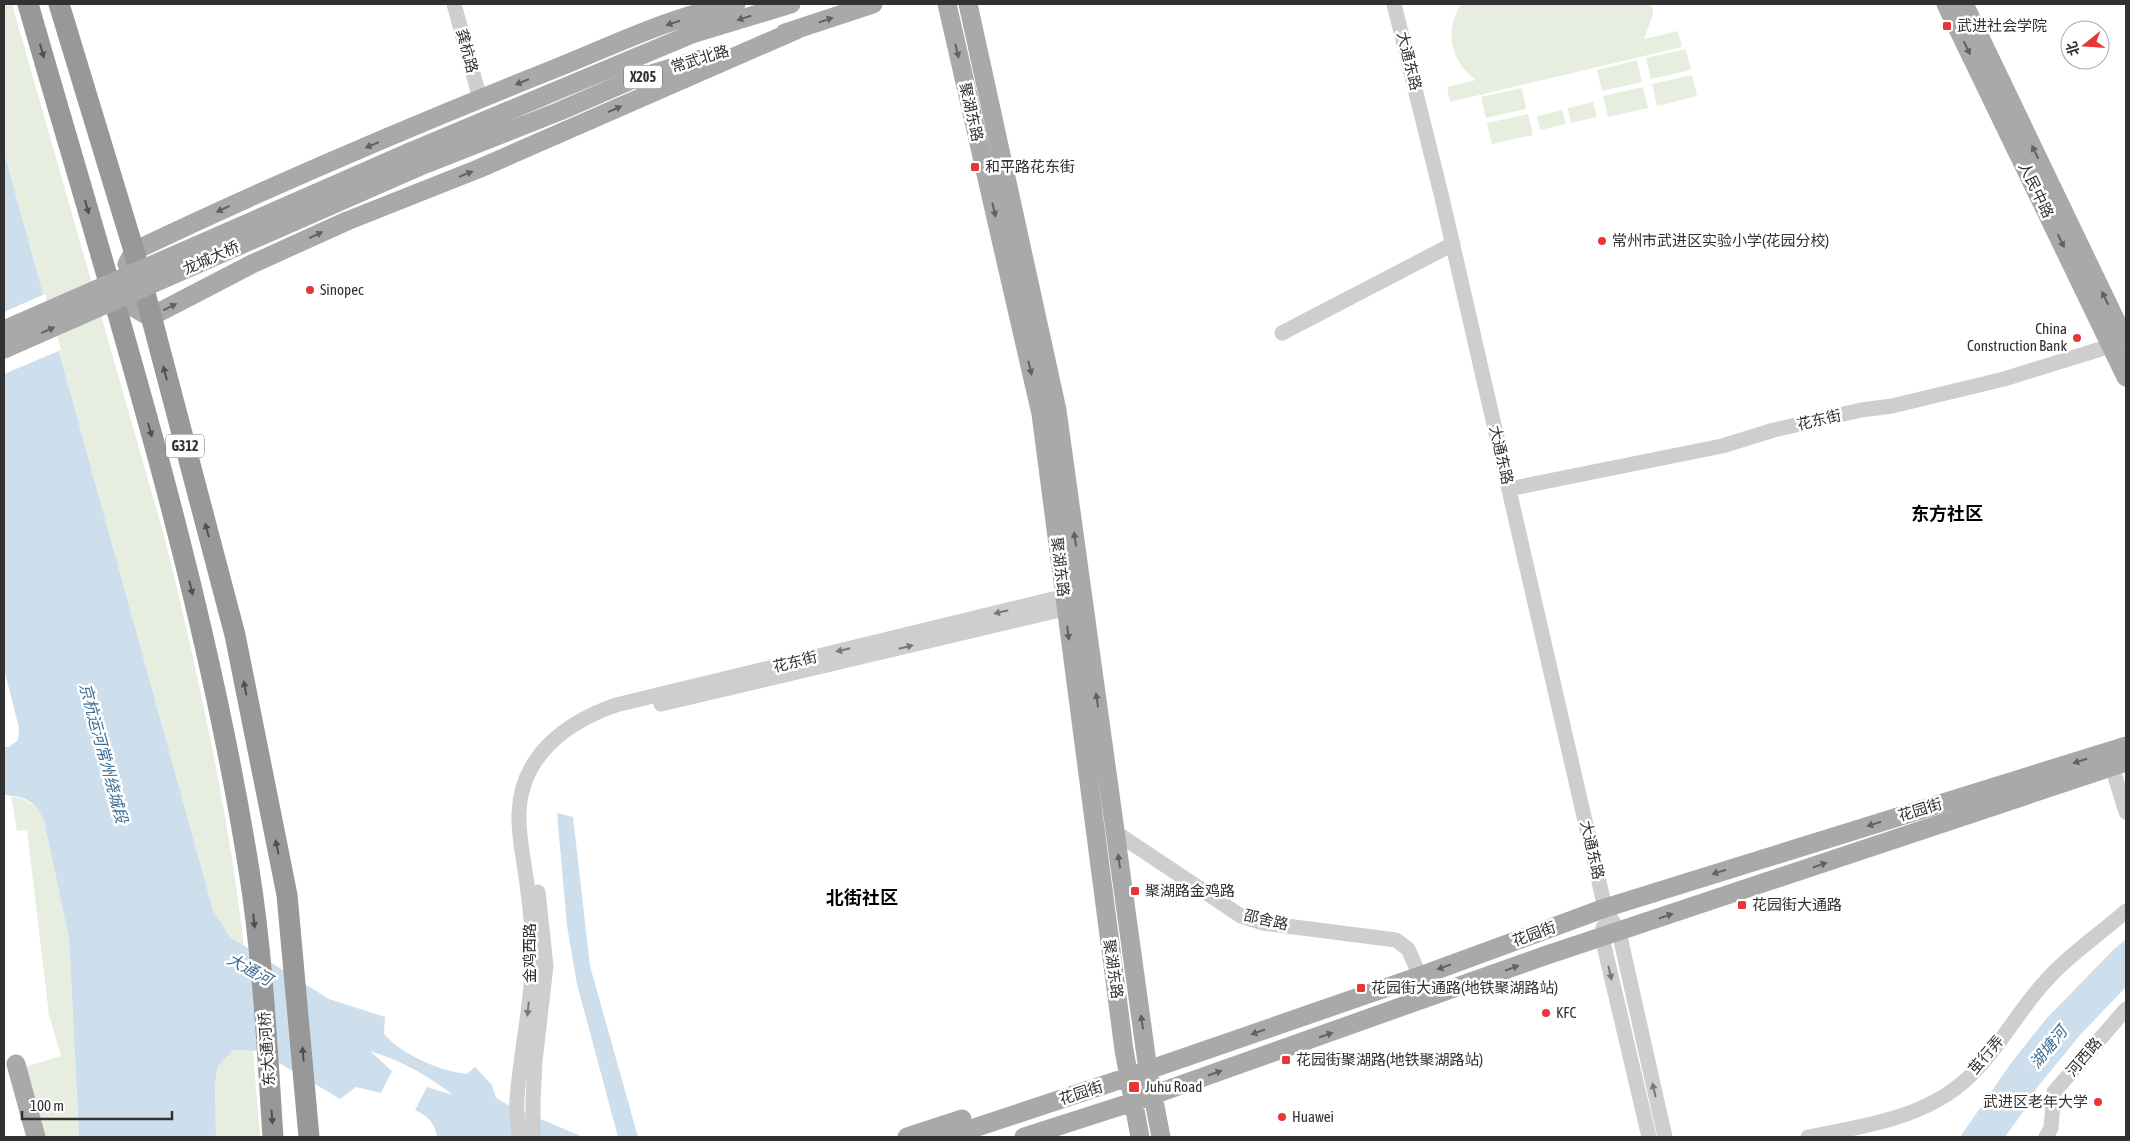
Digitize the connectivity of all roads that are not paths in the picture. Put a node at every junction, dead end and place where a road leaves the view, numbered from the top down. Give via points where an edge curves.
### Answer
1 (28, 4) edge
2 (59, 4) edge
3 (454, 4) edge
4 (731, 4) edge
5 (791, 4) edge
6 (874, 4) edge
7 (947, 4) edge
8 (968, 4) edge
9 (1394, 4) edge
10 (1946, 4) edge
11 (1964, 4) edge
12 (796, 30) junction
13 (692, 34) junction
14 (480, 99) junction
15 (414, 160) junction
16 (1453, 244) junction
17 (134, 251) junction
18 (112, 295) junction
19 (150, 317) junction
20 (4, 330) edge
21 (1282, 333) dead end
22 (2122, 343) edge
23 (4, 349) edge
24 (2126, 377) edge
25 (1509, 489) junction
26 (1083, 598) junction
27 (1064, 603) junction
28 (2126, 746) edge
29 (2119, 764) edge
30 (535, 773) junction
31 (2126, 812) edge
32 (1116, 832) junction
33 (1605, 908) junction
34 (2126, 911) edge
35 (1610, 935) junction
36 (1420, 976) junction
37 (2126, 1009) edge
38 (8, 1066) edge
39 (1148, 1070) junction
40 (1128, 1077) junction
41 (1152, 1095) junction
42 (1133, 1102) junction
43 (25, 1137) edge
44 (36, 1137) edge
45 (273, 1137) edge
46 (309, 1137) edge
47 (519, 1137) edge
48 (533, 1137) edge
49 (907, 1137) edge
50 (947, 1137) edge
51 (1024, 1137) edge
52 (1056, 1137) edge
53 (1140, 1137) edge
54 (1161, 1137) edge
55 (1649, 1137) edge
56 (1665, 1137) edge
57 (1808, 1137) edge
58 (2046, 1137) edge

1 -> 18 highway, G312
2 - 17 highway, G312
3 - 14 street, 龚杭路
4 - 13 street
4 -> 14 main road via 668,24
5 -> 13 main road, 常武北路 / X205
12 -> 6 main road, 常武北路 / X205
7 -> 27 main road, 聚湖东路 via 1041,414
26 -> 8 main road, 聚湖东路 via 1057,410
9 - 16 street, 大通东路
10 -> 22 main road, 人民中路
22 -> 11 main road, 人民中路
12 - 15 main road, 常武北路 / X205 via 631,80 560,111
19 -> 12 main road via 252,264 347,221 478,169
13 - 15 main road, 常武北路 / X205
14 -> 17 main road via 252,196
15 - 20 main road, 龙城大桥, bridge
23 -> 15 main road, 龙城大桥, bridge
16 - 21 street
16 - 25 street, 大通东路
17 - 18 main road
17 - 19 highway, G312
18 - 19 main road
18 -> 45 highway, 东大通河桥 / G312 via 168,494 205,642 249,872
46 -> 19 highway, G312 via 287,895 235,635
22 - 24 main road, 人民中路
22 - 25 street, 花东街 via 2004,379 1901,404 1774,430 1722,446
25 - 33 street, 大通东路
26 - 27 street, 花东街
32 -> 26 main road, 聚湖东路
27 - 30 street, 花东街 via 616,705 574,722 556,736 539,756
27 -> 40 main road, 聚湖东路
28 -> 33 main road, 花园街
29 - 31 street
35 -> 29 main road, 花园街
30 -> 47 street, 金鸡西路 via 523,790 519,811 532,972 517,1100
30 - 48 street, 金鸡西路 via 528,804 528,831 546,966 533,1103
32 - 36 street, 邵舍路 via 1241,916 1263,923 1396,940 1408,949
39 -> 32 main road, 聚湖东路
33 - 35 street, 大通东路
33 -> 36 main road, 花园街
34 - 57 street, 茧行弄 via 2044,982 1984,1060 1961,1084 1916,1111
41 -> 35 main road, 花园街
35 -> 55 street, 大通东路
56 -> 35 street, 大通东路
36 -> 39 main road, 花园街
37 - 58 street, 河西路 via 2054,1092 2051,1128
38 - 43 main road
38 - 44 main road
39 - 40 main road, 花园街
39 - 41 main road, 聚湖东路
40 - 42 main road, 聚湖东路
40 - 49 main road via 987,1112
40 - 50 main road, 花园街
41 - 42 main road, 花园街
41 - 54 main road, 聚湖东路
42 - 51 main road, 花园街
42 - 52 main road
42 - 53 main road, 聚湖东路

